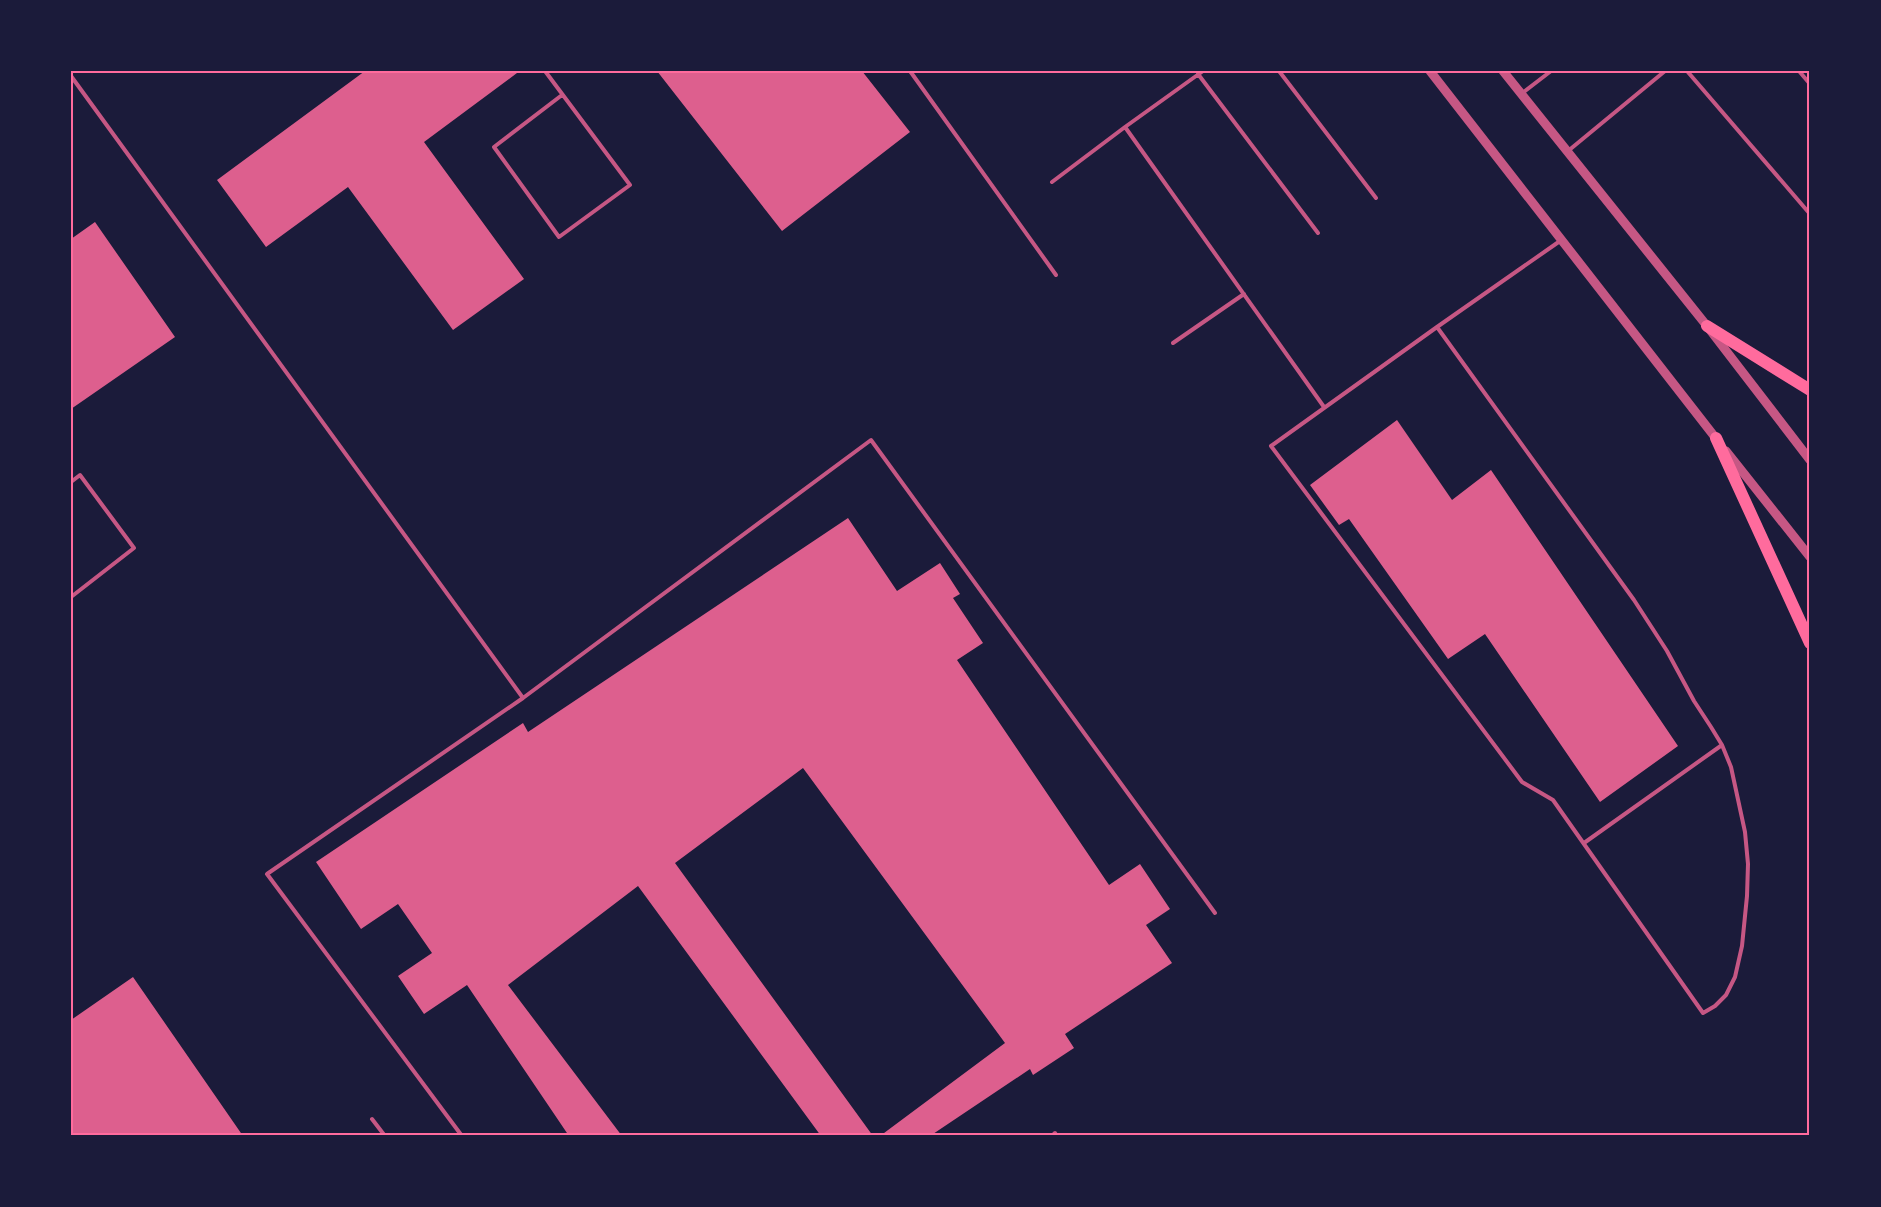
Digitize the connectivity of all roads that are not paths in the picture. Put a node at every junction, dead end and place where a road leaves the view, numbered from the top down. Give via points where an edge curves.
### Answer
1 (545, 71) edge
2 (910, 71) edge
3 (1202, 71) edge
4 (1279, 71) edge
5 (1430, 71) edge
6 (1503, 71) edge
7 (1551, 71) edge
8 (1665, 71) edge
9 (1686, 71) edge
10 (1799, 71) edge
11 (1198, 74) junction
12 (71, 76) edge
13 (1810, 84) edge
14 (1521, 94) junction
15 (562, 95) junction
16 (1125, 127) junction
17 (1568, 151) junction
18 (1052, 182) dead end
19 (1376, 198) dead end
20 (1810, 214) edge
21 (1318, 233) dead end
22 (1562, 240) junction
23 (1056, 275) dead end
24 (1244, 294) junction
25 (1708, 326) junction
26 (1436, 327) junction
27 (1173, 343) dead end
28 (1810, 390) edge
29 (1324, 407) junction
30 (1716, 438) junction
31 (1810, 460) edge
32 (71, 482) edge
33 (1810, 557) edge
34 (71, 597) edge
35 (1810, 642) edge
36 (522, 698) junction
37 (1722, 745) junction
38 (1584, 843) junction
39 (1215, 913) dead end
40 (372, 1119) dead end
41 (385, 1136) edge
42 (462, 1136) edge
43 (1052, 1136) edge
44 (1057, 1136) edge

1 - 15 lane
2 - 23 lane
3 - 11 lane
4 - 19 lane
5 - 22 street
6 - 14 street
7 - 14 lane
8 - 17 lane
9 - 20 lane
10 - 13 lane
11 - 16 lane
11 - 21 lane
12 - 36 lane
14 - 17 street
15 - 15 lane via 630,185 559,236 494,147
16 - 18 lane
16 - 24 lane
17 - 25 street
22 - 26 lane
22 - 30 street
24 - 27 lane
24 - 29 lane
25 - 28 main road
25 - 31 street
26 - 29 lane
26 - 37 lane via 1634,600
29 - 38 lane via 1271,446 1522,782 1553,800
30 - 33 street
30 - 35 main road
32 - 34 lane via 80,475 134,548
36 - 39 lane via 871,440
36 - 42 lane via 266,874
37 - 38 lane
37 - 38 lane via 1731,767 1745,832 1748,864 1737,970 1726,995 1715,1006 1703,1013
40 - 41 lane
43 - 44 lane via 1055,1133

